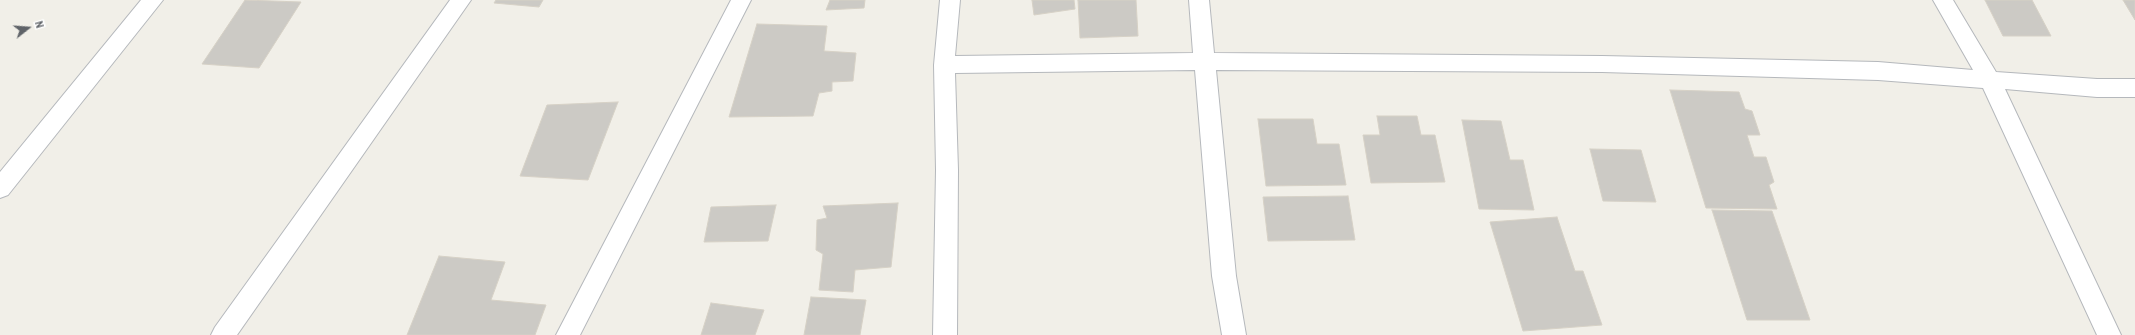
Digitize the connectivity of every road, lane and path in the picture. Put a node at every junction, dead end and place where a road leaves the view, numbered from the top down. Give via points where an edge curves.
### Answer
1 (153, 0) edge
2 (461, 0) edge
3 (741, 0) edge
4 (950, 0) edge
5 (1199, 0) edge
6 (1943, 0) edge
7 (1204, 61) junction
8 (944, 64) junction
9 (1990, 80) junction
10 (2135, 88) edge
11 (0, 188) edge
12 (223, 335) edge
13 (568, 335) edge
14 (945, 335) edge
15 (1234, 335) edge
16 (2109, 335) edge

1 - 11 street
2 - 12 street
3 - 13 street
4 - 8 street
5 - 7 street
6 - 9 street
7 - 8 street
7 - 9 street via 1602,64 1878,71
7 - 15 street via 1224,276
8 - 14 street via 947,170
9 - 10 street via 2097,88
9 - 16 street

